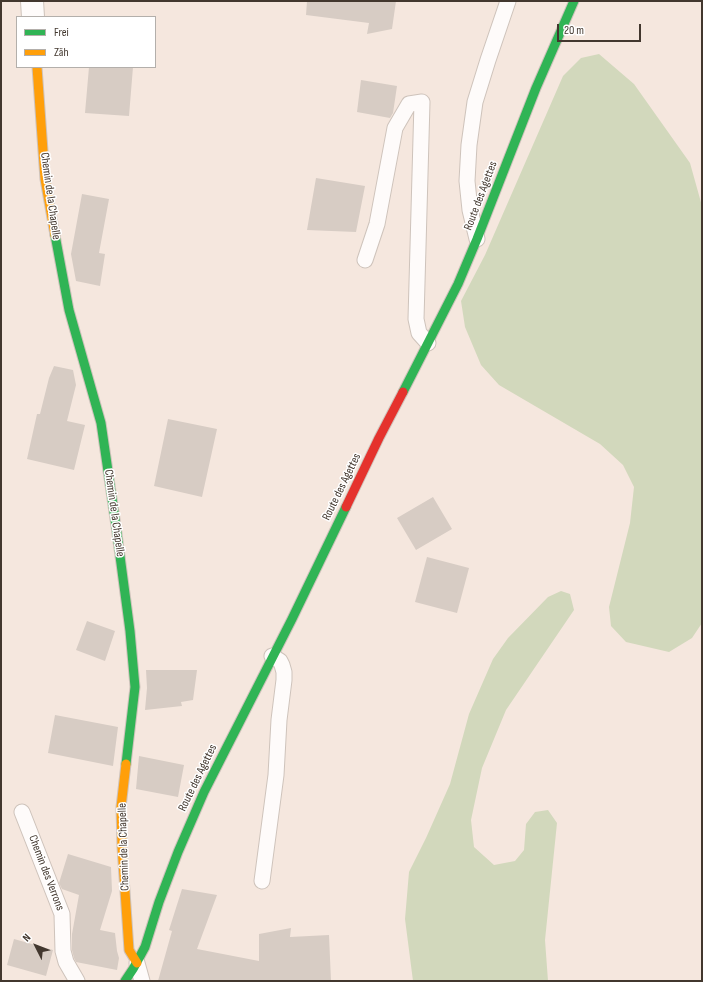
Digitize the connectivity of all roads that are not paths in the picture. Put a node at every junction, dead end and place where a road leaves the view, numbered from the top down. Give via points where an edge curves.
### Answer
1 (32, 1) edge
2 (508, 1) edge
3 (574, 1) edge
4 (34, 16) edge
5 (37, 68) edge
6 (477, 239) junction
7 (365, 260) dead end
8 (428, 342) junction
9 (272, 656) junction
10 (22, 812) dead end
11 (262, 882) dead end
12 (137, 963) junction
13 (77, 981) edge
14 (125, 981) edge
15 (142, 981) edge

1 - 4 street
2 - 6 lane via 475,102 469,145 467,181
3 - 6 street, Route des Agettes via 536,88
5 - 12 street, Chemin de la Chapelle via 46,179 69,310 101,423 130,631 135,687 122,807 122,839 129,950
6 - 8 street, Route des Agettes via 458,284
7 - 8 lane via 377,224 395,128 409,104 422,102 416,319 419,333
8 - 9 street, Route des Agettes
9 - 11 lane via 280,661 284,680 275,782
9 - 12 street, Route des Agettes via 189,825
10 - 13 lane, Chemin des Verrons via 62,914 63,951
12 - 14 street, Route des Agettes
12 - 15 lane

